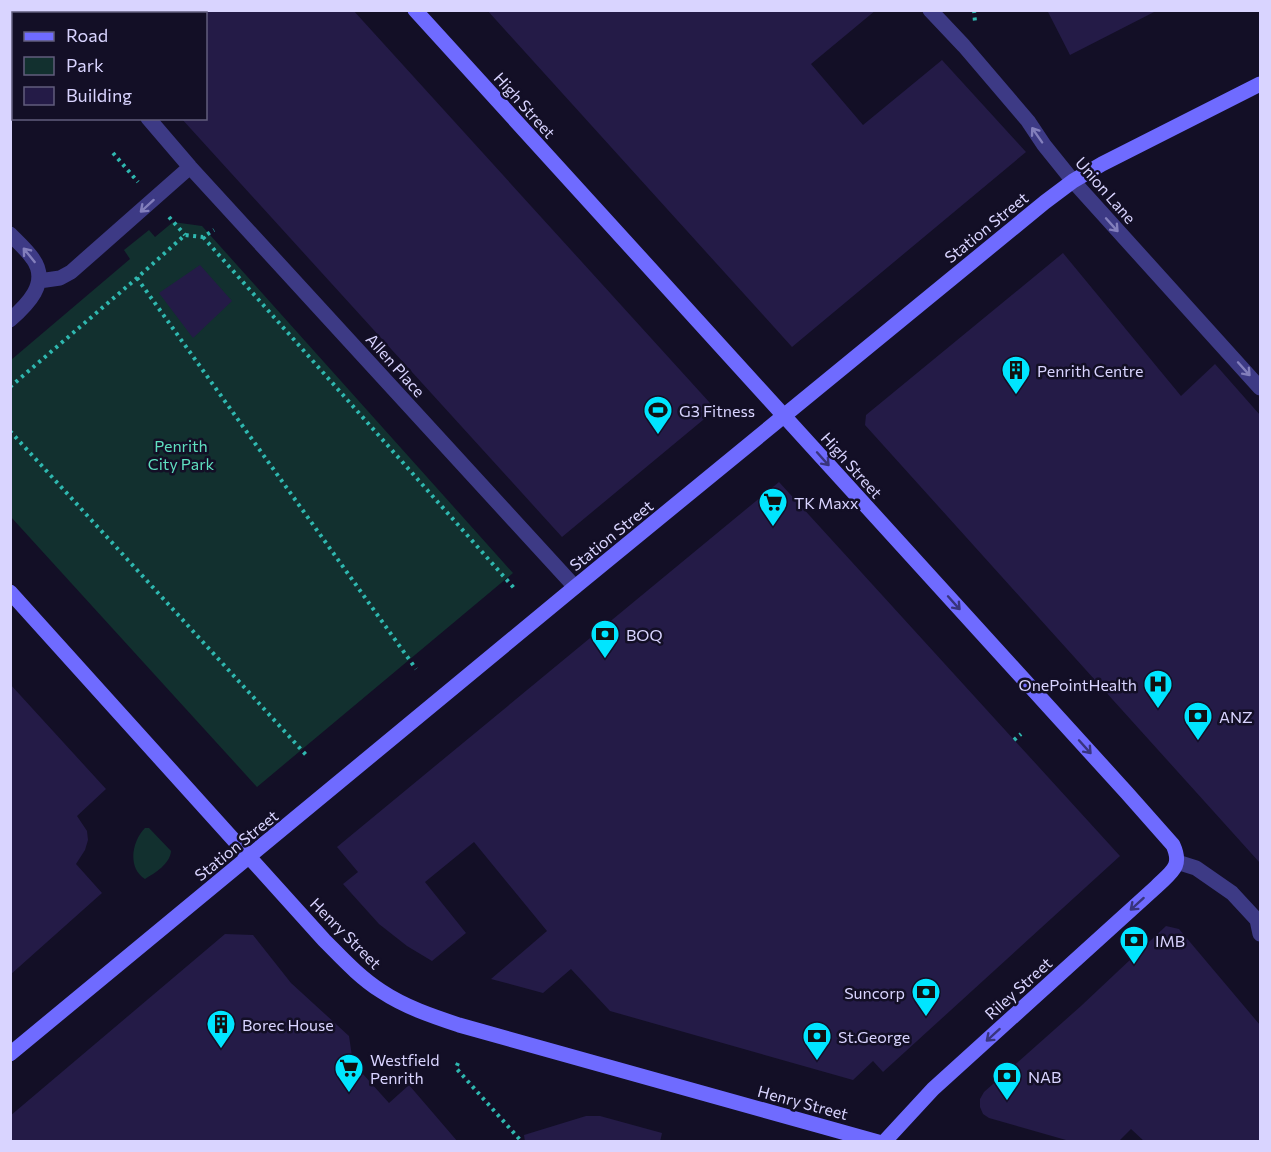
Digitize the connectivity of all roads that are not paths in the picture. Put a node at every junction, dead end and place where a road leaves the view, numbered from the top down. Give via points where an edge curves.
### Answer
1 (415, 10) edge
2 (930, 10) edge
3 (1260, 84) edge
4 (150, 120) edge
5 (190, 167) junction
6 (1073, 181) junction
7 (10, 234) edge
8 (39, 281) junction
9 (10, 320) edge
10 (1260, 388) edge
11 (783, 416) junction
12 (575, 587) junction
13 (10, 592) edge
14 (249, 858) junction
15 (1177, 862) junction
16 (1260, 934) edge
17 (10, 1054) edge
18 (878, 1142) edge
19 (884, 1142) edge

1 - 11 street, High Street
6 -> 2 street, Union Lane via 1028,122
3 - 6 street, Station Street
4 - 5 street, Allen Place
5 -> 8 street via 71,272
5 - 12 street, Allen Place
6 -> 10 street, Union Lane
6 - 11 street, Station Street
8 -> 7 street via 35,261
8 - 9 street via 34,296
11 - 12 street, Station Street
11 -> 15 street, High Street via 1173,845
12 - 14 street, Station Street
13 - 14 street, Henry Street
14 - 17 street, Station Street
14 - 18 street, Henry Street via 355,971 406,1005 459,1025
15 - 16 street via 1196,868 1232,893 1257,920
15 -> 19 street, Riley Street via 1156,887 933,1089

